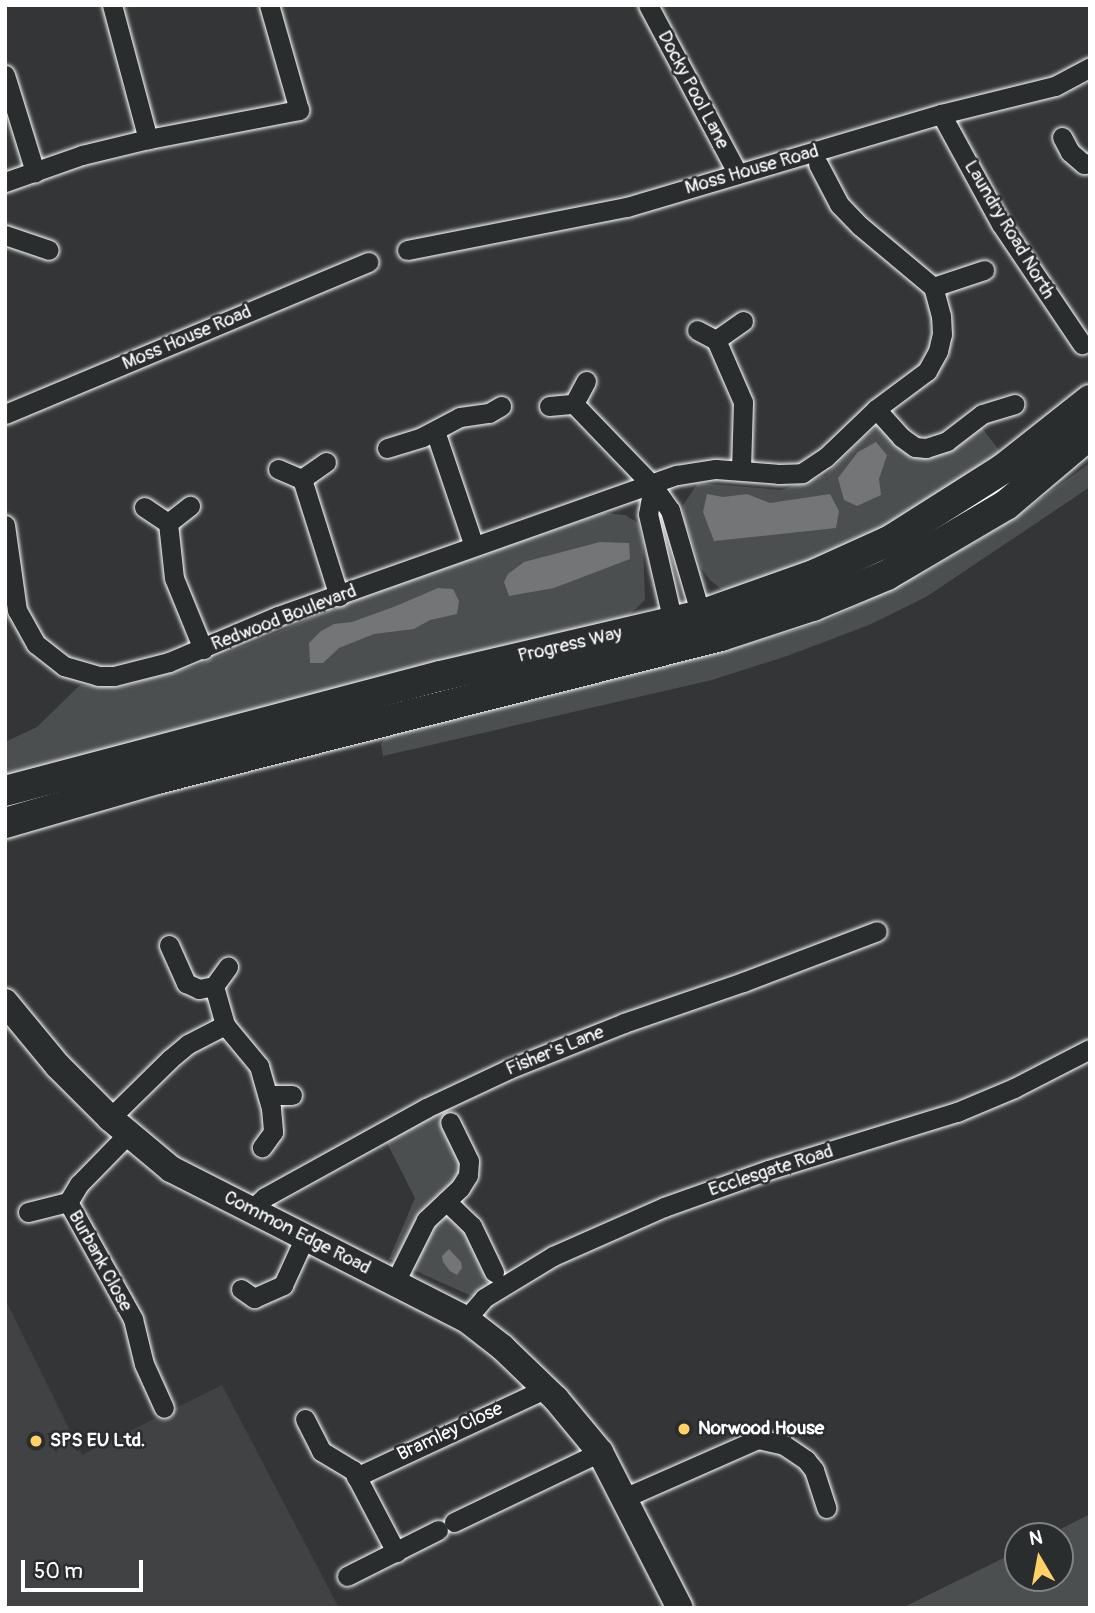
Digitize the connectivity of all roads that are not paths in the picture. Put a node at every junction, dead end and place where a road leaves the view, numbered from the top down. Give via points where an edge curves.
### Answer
1 (112, 5) edge
2 (269, 5) edge
3 (648, 5) edge
4 (1090, 67) edge
5 (5, 75) edge
6 (941, 114) junction
7 (1062, 137) dead end
8 (148, 138) junction
9 (1090, 163) edge
10 (818, 164) dead end
11 (35, 172) junction
12 (738, 174) junction
13 (5, 182) edge
14 (5, 235) edge
15 (49, 250) dead end
16 (407, 250) dead end
17 (369, 262) dead end
18 (984, 270) dead end
19 (933, 287) junction
20 (743, 321) dead end
21 (697, 330) dead end
22 (716, 340) junction
23 (1082, 344) dead end
24 (586, 381) dead end
25 (1090, 400) edge
26 (574, 404) junction
27 (1014, 404) dead end
28 (501, 406) dead end
29 (549, 406) dead end
30 (876, 409) junction
31 (5, 414) edge
32 (435, 431) junction
33 (1090, 435) edge
34 (387, 448) dead end
35 (326, 461) dead end
36 (278, 469) dead end
37 (741, 470) junction
38 (302, 479) junction
39 (653, 486) junction
40 (190, 506) dead end
41 (144, 508) dead end
42 (168, 523) junction
43 (5, 525) edge
44 (474, 546) junction
45 (339, 596) junction
46 (679, 624) junction
47 (203, 649) junction
48 (5, 791) edge
49 (103, 793) junction
50 (5, 823) edge
51 (5, 844) edge
52 (877, 931) dead end
53 (169, 945) dead end
54 (228, 967) dead end
55 (214, 986) junction
56 (5, 1002) edge
57 (225, 1025) junction
58 (1090, 1049) edge
59 (268, 1095) junction
60 (292, 1095) dead end
61 (450, 1122) dead end
62 (118, 1127) junction
63 (262, 1147) dead end
64 (446, 1201) junction
65 (68, 1202) junction
66 (251, 1210) junction
67 (28, 1212) dead end
68 (305, 1237) junction
69 (494, 1272) dead end
70 (395, 1282) junction
71 (153, 1318) dead end
72 (254, 1318) dead end
73 (133, 1319) junction
74 (466, 1319) junction
75 (545, 1389) junction
76 (164, 1408) dead end
77 (305, 1419) dead end
78 (600, 1452) junction
79 (356, 1476) junction
80 (624, 1498) junction
81 (826, 1508) dead end
82 (396, 1552) junction
83 (347, 1576) dead end
84 (680, 1608) edge

1 - 8 street
2 - 8 street via 299,110
3 - 12 street, Docky Pool Lane
4 - 6 street, Moss House Road via 1055,86
5 - 11 street
6 - 12 street, Moss House Road
6 - 23 street, Laundry Road North via 1001,224
7 - 9 street via 1070,152 1084,164
8 - 11 street
10 - 19 street via 839,204
11 - 13 street
12 - 16 street, Moss House Road via 627,207
14 - 15 street
17 - 31 street, Moss House Road
18 - 19 street
19 - 30 street, Redwood Boulevard via 942,316 934,362
20 - 22 street
21 - 22 street
22 - 37 street via 743,402
24 - 26 street
25 - 46 main road, Progress Way via 1003,469 891,540 816,574
26 - 29 street
26 - 39 street
27 - 30 street via 982,414 947,441 926,448 915,447 901,437
28 - 32 street via 460,417
30 - 37 street, Redwood Boulevard via 802,473
32 - 34 street
32 - 44 street
33 - 46 main road via 1006,505 887,575 850,591 825,590 718,626
35 - 38 street
36 - 38 street
37 - 39 street, Redwood Boulevard via 693,471
38 - 45 street
39 - 44 street, Redwood Boulevard
39 - 46 street via 648,514
39 - 46 street via 670,510
40 - 42 street
41 - 42 street
42 - 47 street via 174,578
43 - 47 street, Redwood Boulevard via 17,610 36,644 64,666 114,676
44 - 45 street, Redwood Boulevard
45 - 47 street, Redwood Boulevard
46 - 48 main road, Progress Way via 441,676
46 - 49 main road, Progress Way
49 - 50 main road, Progress Way
49 - 51 main road via 75,814
52 - 66 street, Fisher's Lane via 509,1069 414,1114 265,1197
53 - 55 street via 186,984 199,989
54 - 55 street
55 - 57 street
56 - 62 main road, Common Edge Road via 58,1066
57 - 59 street via 259,1066
57 - 62 street, Burbank Close via 170,1059
58 - 74 street, Ecclesgate Road via 957,1112 664,1207 553,1256 484,1298
59 - 60 street
59 - 63 street via 273,1132
61 - 64 street via 470,1168 460,1188
62 - 65 street, Burbank Close
62 - 66 main road, Common Edge Road via 171,1169
64 - 69 street via 472,1226
64 - 70 street via 426,1220
65 - 67 street, Burbank Close
65 - 73 street, Burbank Close
66 - 68 main road, Common Edge Road
68 - 70 main road, Common Edge Road
68 - 72 street via 283,1285 247,1293
70 - 74 main road, Common Edge Road
71 - 73 street, Burbank Close
73 - 76 street, Burbank Close via 144,1364
74 - 75 main road, Common Edge Road
75 - 78 main road, Common Edge Road
75 - 79 street, Bramley Close
77 - 79 street via 321,1451
78 - 80 main road, Common Edge Road
78 - 82 street
79 - 82 street
80 - 81 street via 758,1438 806,1460 814,1470
80 - 84 main road, Common Edge Road
82 - 83 street

